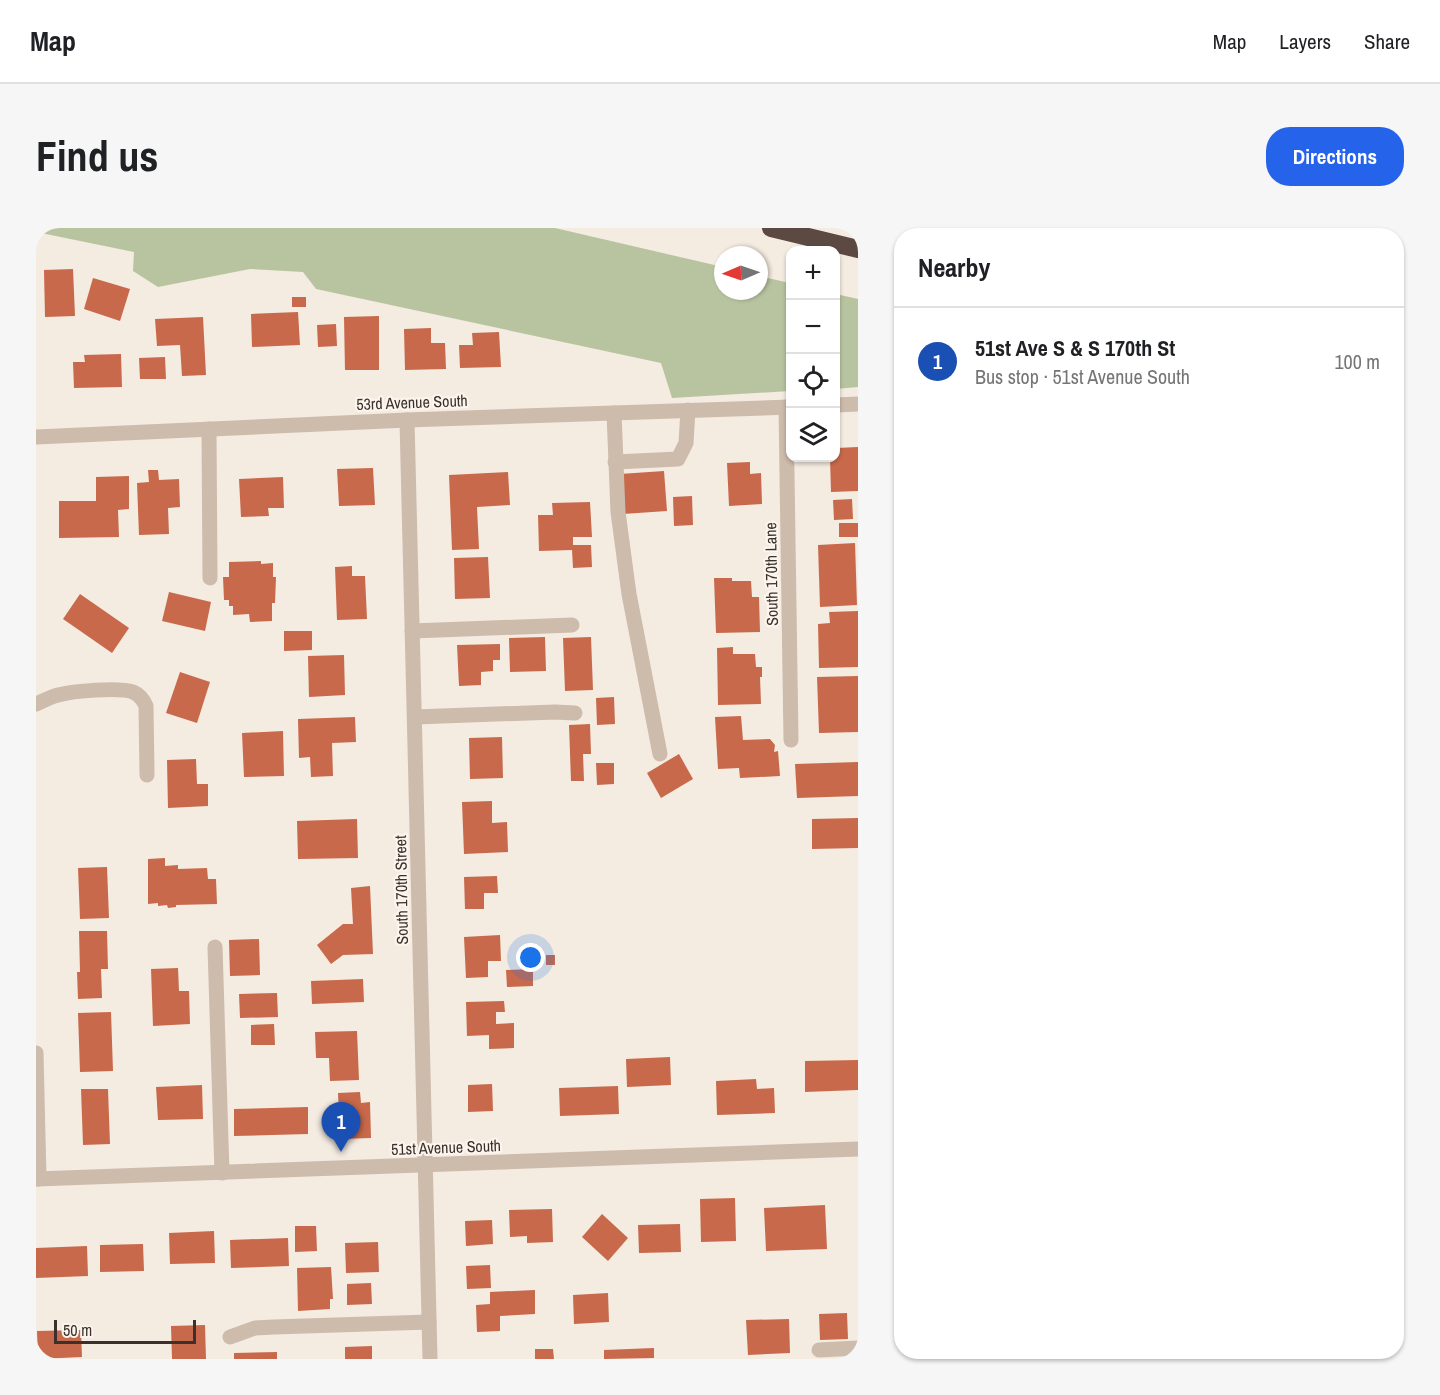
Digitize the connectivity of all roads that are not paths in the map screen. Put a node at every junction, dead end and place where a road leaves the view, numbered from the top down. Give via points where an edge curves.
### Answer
1 (771, 228) edge
2 (858, 249) edge
3 (858, 404) edge
4 (840, 405) edge
5 (786, 407) edge
6 (788, 408) edge
7 (688, 410) junction
8 (614, 413) junction
9 (407, 420) junction
10 (209, 429) junction
11 (36, 437) edge
12 (615, 462) junction
13 (210, 578) dead end
14 (572, 625) dead end
15 (411, 631) junction
16 (36, 704) edge
17 (575, 713) dead end
18 (415, 717) junction
19 (791, 740) dead end
20 (660, 754) dead end
21 (147, 775) dead end
22 (215, 947) dead end
23 (36, 1053) edge
24 (858, 1149) edge
25 (424, 1166) junction
26 (222, 1173) junction
27 (37, 1179) edge
28 (429, 1322) junction
29 (230, 1337) dead end
30 (858, 1348) edge
31 (819, 1350) dead end
32 (430, 1359) edge

1 - 2 highway
3 - 4 street
5 - 7 street, 53rd Avenue South
6 - 19 street, South 170th Lane
7 - 8 street, 53rd Avenue South
7 - 12 street via 686,443 678,459
8 - 9 street, 53rd Avenue South
8 - 12 street
9 - 10 street, 53rd Avenue South
9 - 15 street, South 170th Street
10 - 11 street, 53rd Avenue South
10 - 13 street
12 - 20 street via 635,635
14 - 15 street
15 - 18 street, South 170th Street
16 - 21 street via 70,692 135,693 146,706
17 - 18 street
18 - 25 street, South 170th Street
22 - 26 street
23 - 27 street
24 - 25 street, 51st Avenue South
25 - 26 street, 51st Avenue South
25 - 28 street, South 170th Street
26 - 27 street, 51st Avenue South
28 - 29 street via 255,1328
28 - 32 street, South 170th Street
30 - 31 street

